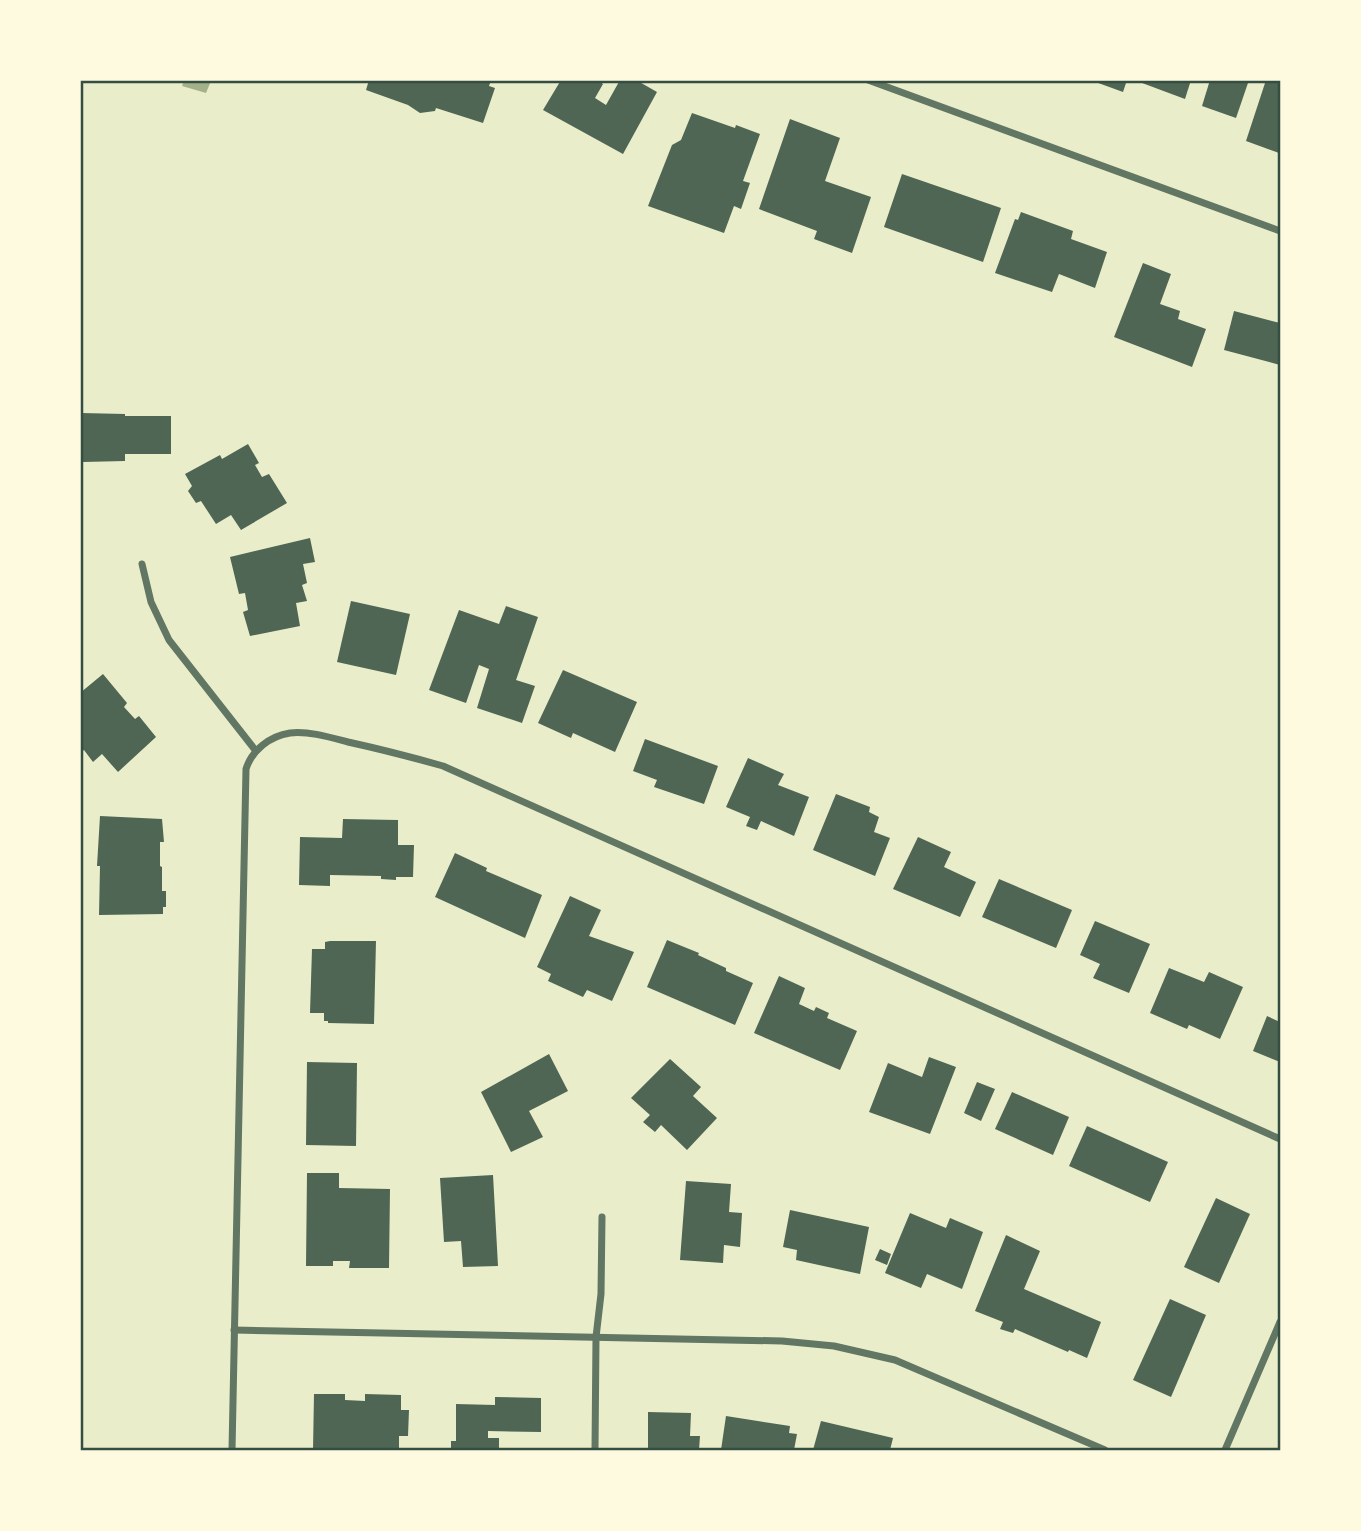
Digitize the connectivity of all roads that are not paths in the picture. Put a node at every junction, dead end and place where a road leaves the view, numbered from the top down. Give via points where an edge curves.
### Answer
1 (868, 80) edge
2 (1280, 231) edge
3 (142, 564) dead end
4 (256, 751) junction
5 (1280, 1139) edge
6 (602, 1217) dead end
7 (1280, 1322) edge
8 (234, 1330) junction
9 (596, 1337) junction
10 (232, 1451) edge
11 (595, 1451) edge
12 (1105, 1451) edge
13 (1225, 1451) edge

1 - 2 street
3 - 4 street via 151,601 169,639
4 - 5 street via 289,733 313,734 443,766
4 - 8 street via 249,761 245,790
6 - 9 street
7 - 13 street
8 - 9 street
8 - 10 street
9 - 11 street
9 - 12 street via 834,1346 895,1360

